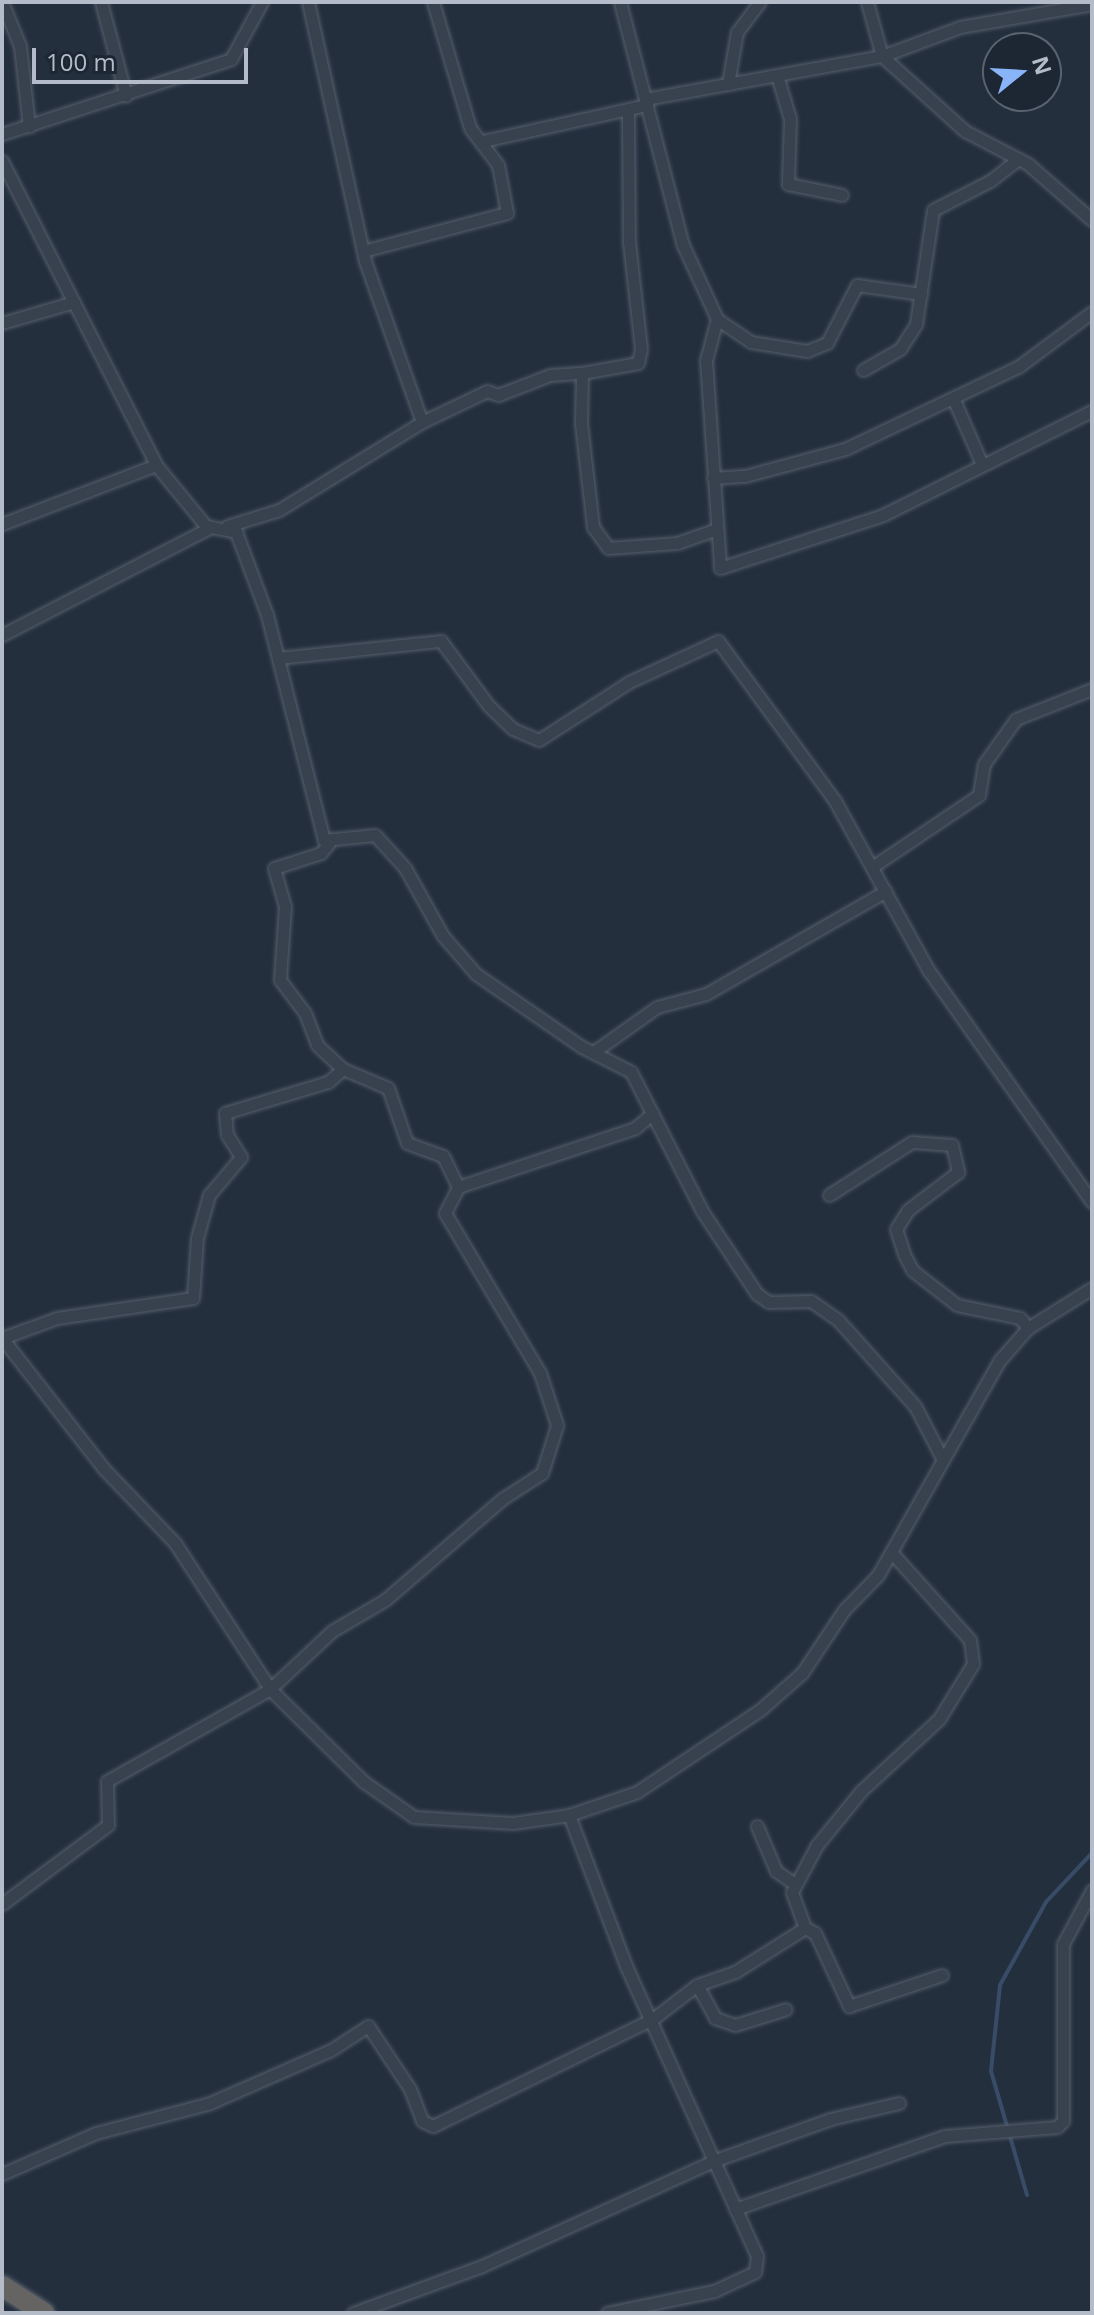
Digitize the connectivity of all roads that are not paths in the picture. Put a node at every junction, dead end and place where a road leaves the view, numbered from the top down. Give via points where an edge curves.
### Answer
1 (2, 2) edge
2 (101, 2) edge
3 (262, 2) edge
4 (308, 2) edge
5 (433, 2) edge
6 (620, 2) edge
7 (760, 2) edge
8 (867, 2) edge
9 (1092, 4) edge
10 (882, 56) junction
11 (777, 75) junction
12 (728, 84) junction
13 (126, 96) junction
14 (646, 102) junction
15 (628, 111) junction
16 (29, 126) junction
17 (2, 134) edge
18 (483, 141) junction
19 (1018, 159) junction
20 (2, 161) edge
21 (842, 195) dead end
22 (1092, 220) edge
23 (363, 251) junction
24 (921, 294) junction
25 (74, 302) junction
26 (1092, 312) edge
27 (717, 319) junction
28 (2, 323) edge
29 (863, 370) dead end
30 (582, 373) junction
31 (953, 398) junction
32 (1092, 411) edge
33 (422, 422) junction
34 (981, 462) junction
35 (156, 465) junction
36 (713, 478) junction
37 (2, 524) edge
38 (227, 526) junction
39 (211, 527) junction
40 (717, 529) junction
41 (2, 635) edge
42 (278, 658) junction
43 (1092, 689) edge
44 (329, 843) junction
45 (872, 867) junction
46 (886, 891) junction
47 (595, 1051) junction
48 (343, 1069) junction
49 (653, 1113) junction
50 (458, 1187) junction
51 (829, 1195) dead end
52 (1092, 1202) edge
53 (1092, 1288) edge
54 (1028, 1328) junction
55 (2, 1338) edge
56 (942, 1458) junction
57 (891, 1552) junction
58 (270, 1689) junction
59 (569, 1815) junction
60 (757, 1826) dead end
61 (793, 1883) junction
62 (1092, 1890) edge
63 (2, 1904) edge
64 (805, 1928) junction
65 (942, 1975) dead end
66 (697, 1985) junction
67 (786, 2009) dead end
68 (654, 2018) junction
69 (899, 2103) dead end
70 (2, 2161) edge
71 (713, 2161) junction
72 (6, 2174) edge
73 (735, 2209) junction
74 (2, 2286) edge
75 (44, 2313) edge
76 (353, 2313) edge
77 (607, 2313) edge

1 - 16 street via 20,46
2 - 13 street
3 - 13 street via 231,59
4 - 23 street
5 - 18 street via 470,128
6 - 14 street
7 - 12 street via 737,32
8 - 10 street
9 - 10 street via 960,27
10 - 11 street
10 - 19 street via 965,131
11 - 12 street
11 - 21 street via 790,119 788,184
12 - 14 street
13 - 16 street
14 - 15 street
14 - 27 street via 694,279
15 - 18 street
15 - 30 street via 629,242 641,349 638,363
16 - 17 street
18 - 23 street via 498,165 507,213
19 - 22 street
19 - 24 street via 990,181 933,210
20 - 25 street
23 - 33 street via 384,327
24 - 27 street via 857,285 827,343 807,351 751,342
24 - 29 street via 916,324 900,349
25 - 28 street
25 - 35 street
26 - 31 street via 1046,350
27 - 36 street via 706,360
30 - 33 street via 550,375 498,395 487,391
30 - 40 street via 581,423 600,540 608,548 644,547
31 - 34 street
31 - 36 street via 845,449 745,476
32 - 34 street
33 - 38 street via 279,510
34 - 40 street via 883,515 720,568
35 - 37 street
35 - 39 street
36 - 40 street
38 - 39 street
38 - 42 street via 243,545
39 - 41 street
42 - 44 street via 318,830
42 - 45 street via 441,641 489,706 513,729 539,740 629,682 718,641 835,801
43 - 45 street via 1016,719 984,764 979,795
44 - 47 street via 375,835 405,868 443,936 476,974
44 - 48 street via 321,853 274,868 285,906 280,980 305,1013 317,1045
45 - 46 street
46 - 47 street via 706,994 657,1007
46 - 52 street via 929,971
47 - 49 street via 631,1072
48 - 50 street via 388,1088 407,1143 443,1156
48 - 55 street via 328,1082 225,1113 227,1135 241,1157 209,1195 197,1238 193,1298 57,1318
49 - 50 street via 622,1133
49 - 56 street via 702,1211 757,1294 769,1302 811,1301 831,1315 915,1406
50 - 58 street via 445,1213 540,1373 557,1425 542,1473 502,1499 385,1600 332,1631
51 - 54 street via 912,1142 952,1145 958,1172 908,1210 896,1229 904,1254 912,1270 957,1305 1020,1318
53 - 54 street
54 - 56 street via 999,1361
55 - 58 street via 104,1469 175,1543
56 - 57 street
57 - 59 street via 802,1673 760,1710 637,1792
57 - 61 street via 970,1640 973,1664 939,1719 861,1791
58 - 59 street via 364,1782 414,1817 513,1823
58 - 63 street via 107,1781 112,1808 108,1825
59 - 68 street via 626,1966
60 - 61 street via 776,1871
61 - 64 street
62 - 73 street via 1063,1944 1063,2121 1057,2127 945,2136
64 - 65 street via 815,1933 849,2006
64 - 66 street via 735,1972
66 - 67 street via 715,2018 735,2025
66 - 68 street
68 - 71 street
68 - 72 street via 433,2126 422,2121 410,2089 368,2026 331,2050 210,2103 96,2133
69 - 71 street via 830,2119
70 - 72 street
71 - 73 street
71 - 76 street via 482,2266
73 - 77 street via 757,2256 755,2272 714,2291
74 - 75 highway

